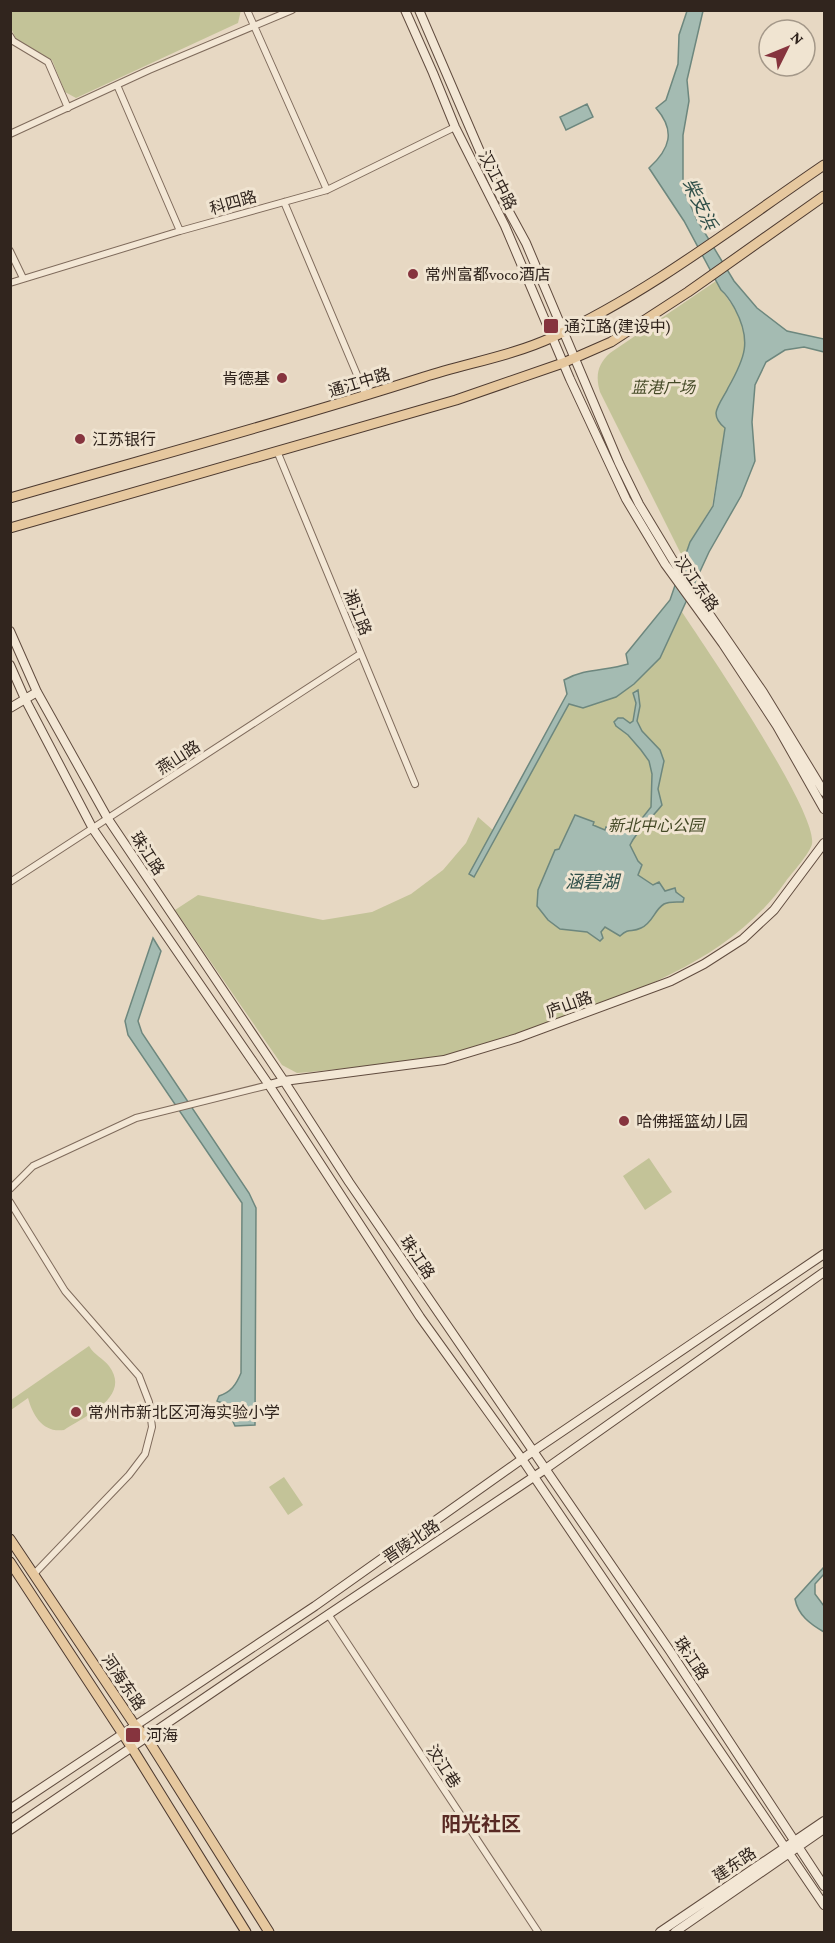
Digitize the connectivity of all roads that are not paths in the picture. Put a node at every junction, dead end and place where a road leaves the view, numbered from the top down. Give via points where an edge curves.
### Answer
1 (248, 10) edge
2 (292, 10) edge
3 (405, 10) edge
4 (419, 10) edge
5 (254, 26) junction
6 (10, 36) edge
7 (117, 85) junction
8 (68, 108) junction
9 (455, 127) junction
10 (10, 134) edge
11 (825, 165) edge
12 (327, 190) junction
13 (825, 196) edge
14 (284, 202) junction
15 (180, 231) junction
16 (10, 251) edge
17 (23, 278) junction
18 (10, 283) edge
19 (563, 332) junction
20 (553, 337) junction
21 (570, 347) joint
22 (575, 358) junction
23 (563, 363) junction
24 (366, 396) junction
25 (277, 451) junction
26 (10, 498) edge
27 (10, 528) edge
28 (10, 631) edge
29 (360, 654) junction
30 (10, 664) edge
31 (37, 692) junction
32 (25, 699) junction
33 (10, 708) edge
34 (415, 784) dead end
35 (825, 792) edge
36 (825, 809) edge
37 (108, 819) junction
38 (93, 829) junction
39 (825, 843) edge
40 (10, 882) edge
41 (284, 1082) junction
42 (269, 1085) junction
43 (10, 1189) edge
44 (10, 1202) edge
45 (825, 1254) edge
46 (825, 1272) edge
47 (532, 1452) junction
48 (522, 1459) junction
49 (544, 1470) junction
50 (534, 1477) junction
51 (10, 1539) edge
52 (10, 1562) edge
53 (34, 1574) junction
54 (328, 1614) junction
55 (134, 1724) junction
56 (122, 1733) junction
57 (147, 1738) junction
58 (132, 1748) junction
59 (10, 1809) edge
60 (825, 1821) edge
61 (825, 1829) edge
62 (10, 1830) edge
63 (797, 1844) junction
64 (788, 1850) junction
65 (825, 1886) edge
66 (825, 1905) edge
67 (246, 1932) edge
68 (269, 1932) edge
69 (538, 1932) edge
70 (660, 1932) edge
71 (675, 1932) edge

1 - 5 street
2 - 5 street
3 - 9 street, 汉江中路
4 - 19 street, 汉江中路
5 - 7 street
5 - 12 street
6 - 8 street via 48,62
7 - 8 street
7 - 15 street
8 - 10 street
9 - 12 street, 科四路
9 - 20 street, 汉江中路
11 - 19 main road, 通江中路 via 630,296
12 - 14 street, 科四路
13 - 22 main road via 611,342
14 - 15 street, 科四路
14 - 24 street
15 - 17 street, 科四路
16 - 17 street
17 - 18 street, 科四路
19 - 20 main road, 通江中路
19 - 21 street, 汉江中路
20 - 23 street, 汉江中路
20 - 24 main road, 通江中路 via 521,351
21 - 22 street, 汉江东路
22 - 23 main road
22 - 35 street, 汉江东路 via 639,504
23 - 25 main road via 456,400
23 - 36 street, 汉江东路 via 626,499 777,726
24 - 26 main road, 通江中路
25 - 27 main road
25 - 29 street, 湘江路
28 - 31 street, 珠江路
29 - 34 street, 湘江路
29 - 37 street, 燕山路
30 - 32 street, 珠江路
31 - 32 street
31 - 37 street, 珠江路
32 - 33 street
32 - 38 street, 珠江路
37 - 38 street, 燕山路
37 - 41 street, 珠江路
38 - 40 street, 燕山路
38 - 42 street, 珠江路
39 - 41 street, 庐山路 via 774,910 743,939 671,981 536,1032 444,1060
41 - 42 street, 庐山路
41 - 47 street, 珠江路
42 - 43 street via 136,1118 33,1166
42 - 48 street, 珠江路 via 420,1317
44 - 53 street via 65,1291 139,1376 149,1402 152,1427 145,1454 134,1468
45 - 47 street, 晋陵北路
46 - 49 street, 晋陵北路
47 - 48 street, 晋陵北路
47 - 49 street, 珠江路
48 - 50 street, 珠江路
48 - 55 street, 晋陵北路 via 315,1606
49 - 50 street, 晋陵北路
49 - 63 street, 珠江路
50 - 54 street, 晋陵北路
50 - 64 street, 珠江路
51 - 53 main road, 河海东路
52 - 56 main road, 河海东路
53 - 55 main road, 河海东路
54 - 57 street, 晋陵北路
54 - 69 street, 汶江巷
55 - 56 street, 晋陵北路
55 - 57 main road, 河海东路
56 - 58 main road, 河海东路
56 - 59 street, 晋陵北路
57 - 58 street, 晋陵北路
57 - 68 main road, 河海东路
58 - 62 street, 晋陵北路
58 - 67 main road, 河海东路
60 - 63 street, 建东路
61 - 63 street, 建东路
63 - 64 street, 建东路
63 - 65 street, 珠江路
64 - 66 street, 珠江路
64 - 70 street, 建东路
64 - 71 street, 建东路

